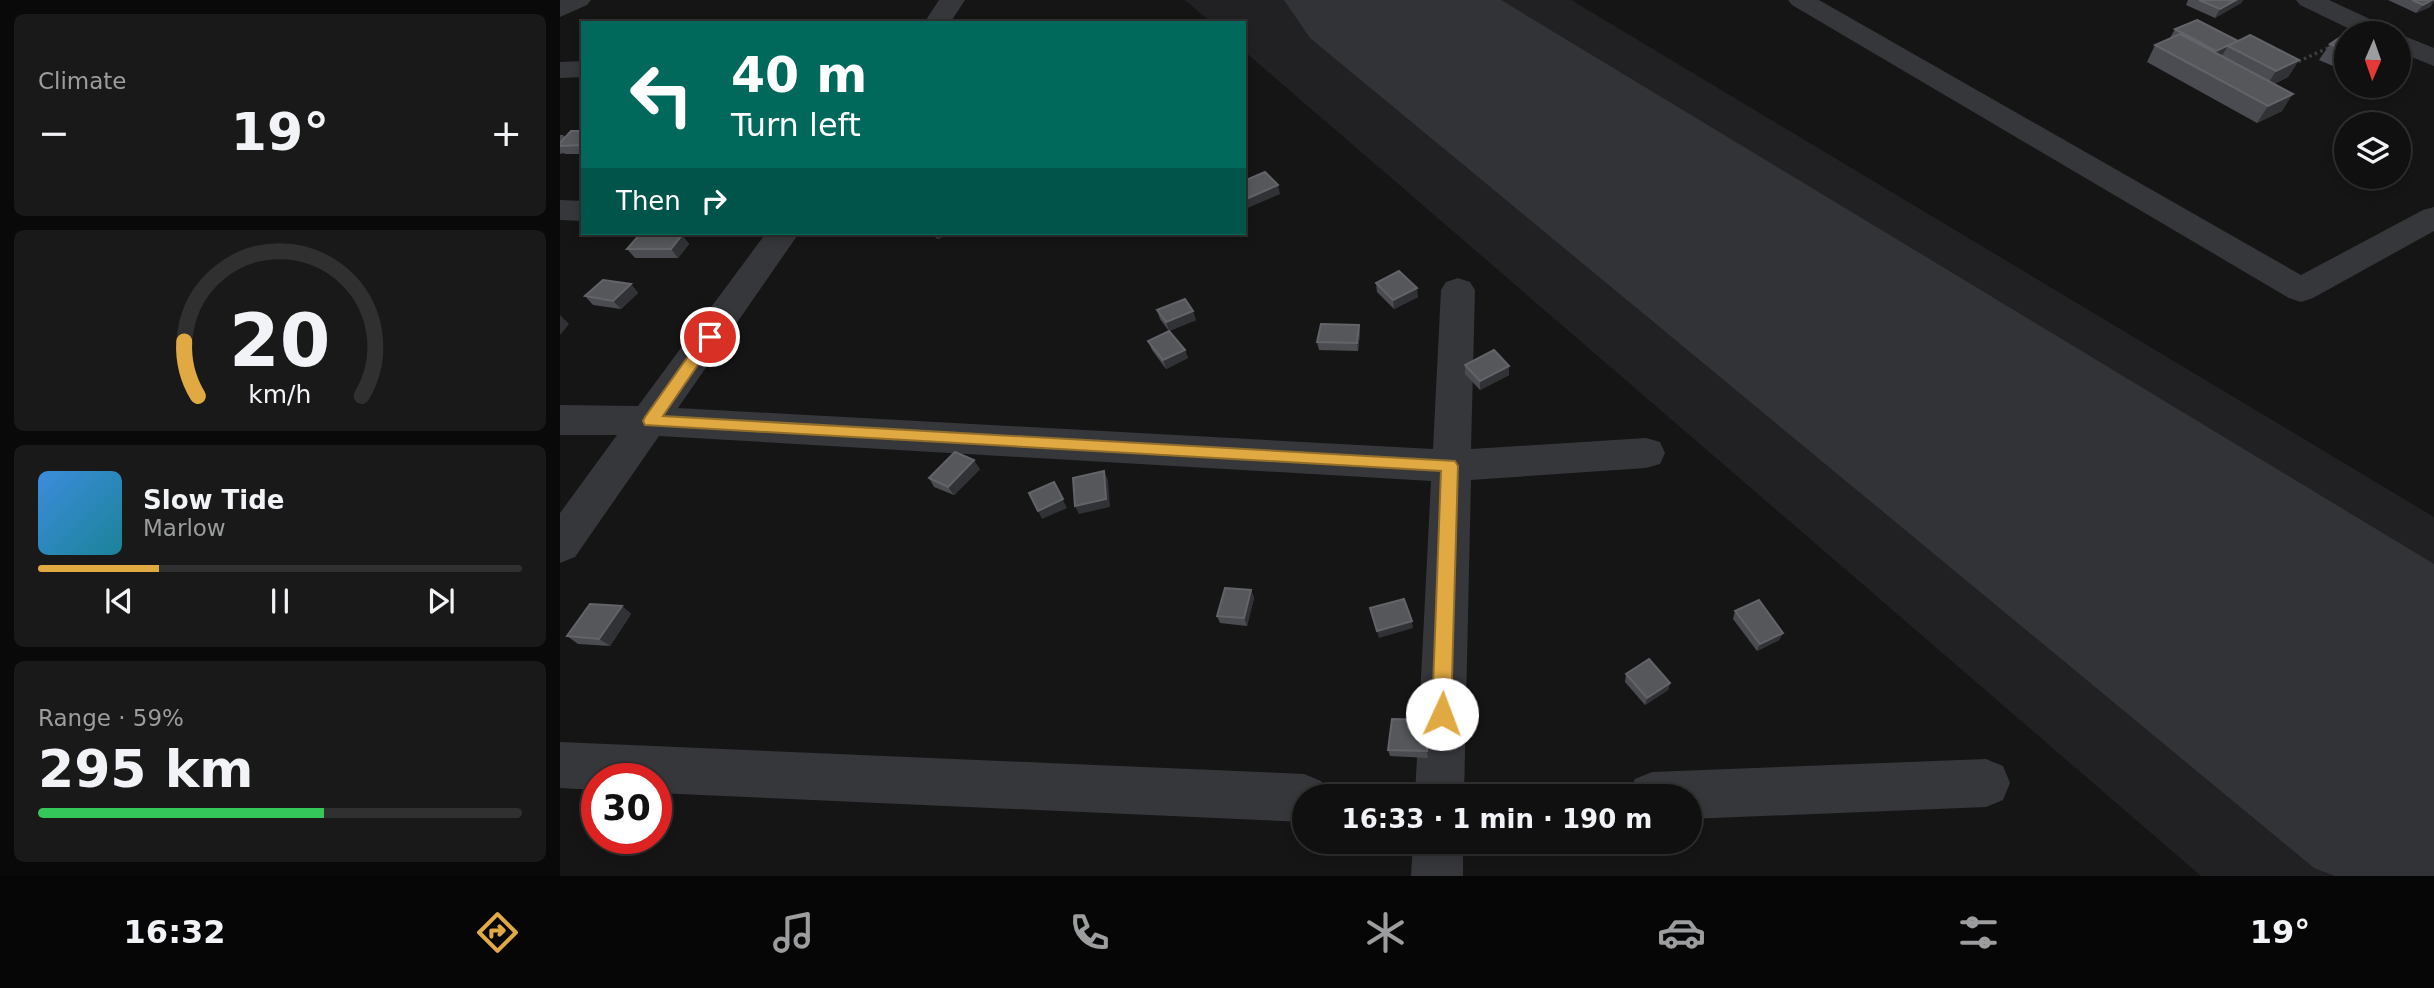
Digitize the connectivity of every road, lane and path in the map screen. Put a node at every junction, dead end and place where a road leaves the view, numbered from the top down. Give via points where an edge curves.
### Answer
1 (578, 0) edge
2 (952, 0) edge
3 (1801, 0) edge
4 (2309, 0) edge
5 (560, 9) edge
6 (938, 21) edge
7 (2353, 21) edge
8 (2334, 45) edge
9 (2412, 48) edge
10 (2434, 58) edge
11 (581, 69) edge
12 (2282, 69) edge
13 (560, 70) edge
14 (560, 210) edge
15 (581, 211) edge
16 (2434, 217) edge
17 (782, 235) edge
18 (1458, 290) dead end
19 (560, 419) edge
20 (651, 421) junction
21 (1646, 453) dead end
22 (1450, 466) junction
23 (560, 545) edge
24 (560, 765) edge
25 (1986, 783) dead end
26 (1439, 784) edge
27 (1702, 794) edge
28 (1292, 798) edge
29 (1438, 854) edge
30 (1437, 876) edge

1 - 5 street
2 - 6 street
3 - 16 street via 2301,290
4 - 7 street
8 - 12 path
9 - 10 street
11 - 13 street
14 - 15 street
17 - 20 street
18 - 22 street
19 - 20 street
20 - 22 street
20 - 23 street
21 - 22 street
22 - 26 street
24 - 28 street
25 - 27 street
29 - 30 street

